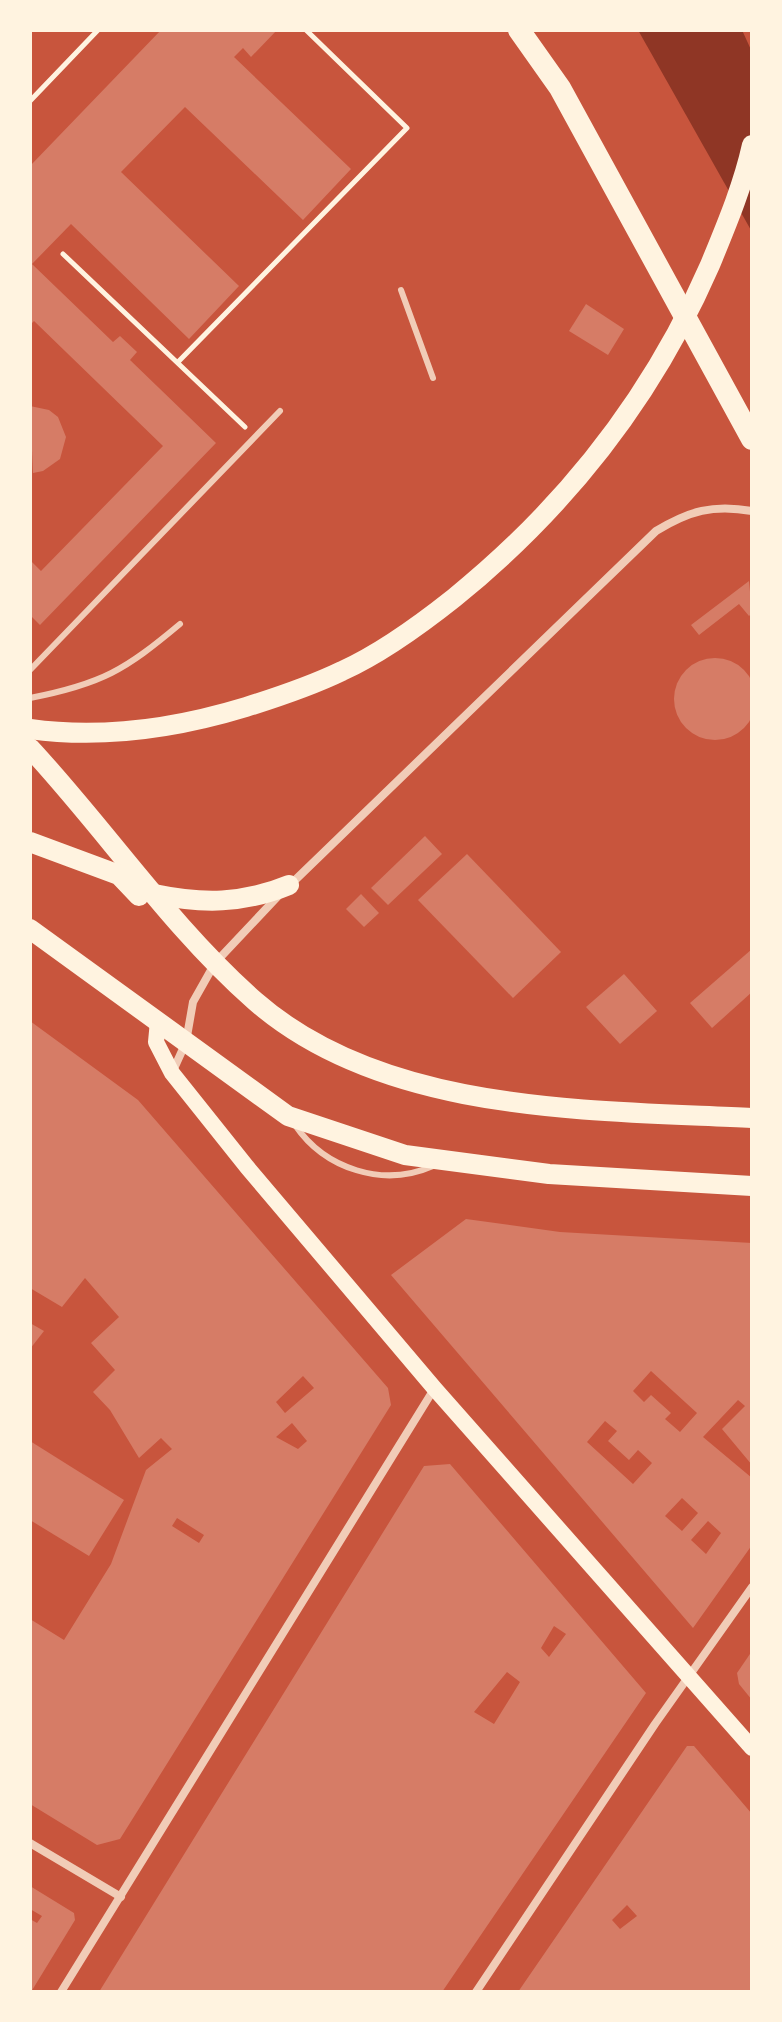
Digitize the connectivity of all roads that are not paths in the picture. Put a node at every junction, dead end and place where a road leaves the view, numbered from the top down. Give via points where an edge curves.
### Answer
1 (519, 30) edge
2 (752, 145) edge
3 (401, 290) dead end
4 (433, 378) dead end
5 (280, 411) dead end
6 (752, 439) edge
7 (752, 511) edge
8 (180, 624) dead end
9 (30, 670) edge
10 (30, 698) edge
11 (30, 729) edge
12 (30, 748) edge
13 (30, 842) edge
14 (289, 885) junction
15 (154, 894) junction
16 (175, 920) junction
17 (30, 929) edge
18 (215, 963) junction
19 (158, 1021) junction
20 (186, 1042) junction
21 (172, 1073) junction
22 (288, 1116) junction
23 (752, 1118) edge
24 (447, 1160) junction
25 (748, 1190) edge
26 (435, 1389) junction
27 (752, 1587) edge
28 (689, 1676) junction
29 (752, 1748) edge
30 (30, 1843) edge
31 (121, 1897) junction
32 (61, 1992) edge
33 (476, 1992) edge

1 - 6 highway via 560,88
2 - 11 main road via 722,236 684,323 629,411 571,488 505,557 421,624 344,671 281,696 200,721 119,731
3 - 4 lane
5 - 9 lane
7 - 14 street via 711,507 656,531
8 - 10 lane via 111,675
12 - 15 main road
13 - 16 main road via 119,875 146,904
14 - 15 main road via 230,902
14 - 18 street
15 - 16 main road
16 - 18 main road
17 - 19 main road
18 - 20 street via 193,1002
18 - 23 main road via 257,1003 320,1046 394,1077 487,1099
19 - 20 main road
19 - 21 main road via 156,1042
20 - 21 street
20 - 22 main road
21 - 26 main road
22 - 24 main road via 405,1155
22 - 24 lane via 325,1156 349,1168 392,1177
24 - 25 main road
26 - 28 main road
26 - 31 street
27 - 28 street
28 - 29 main road
28 - 33 street
30 - 31 street
31 - 32 street

